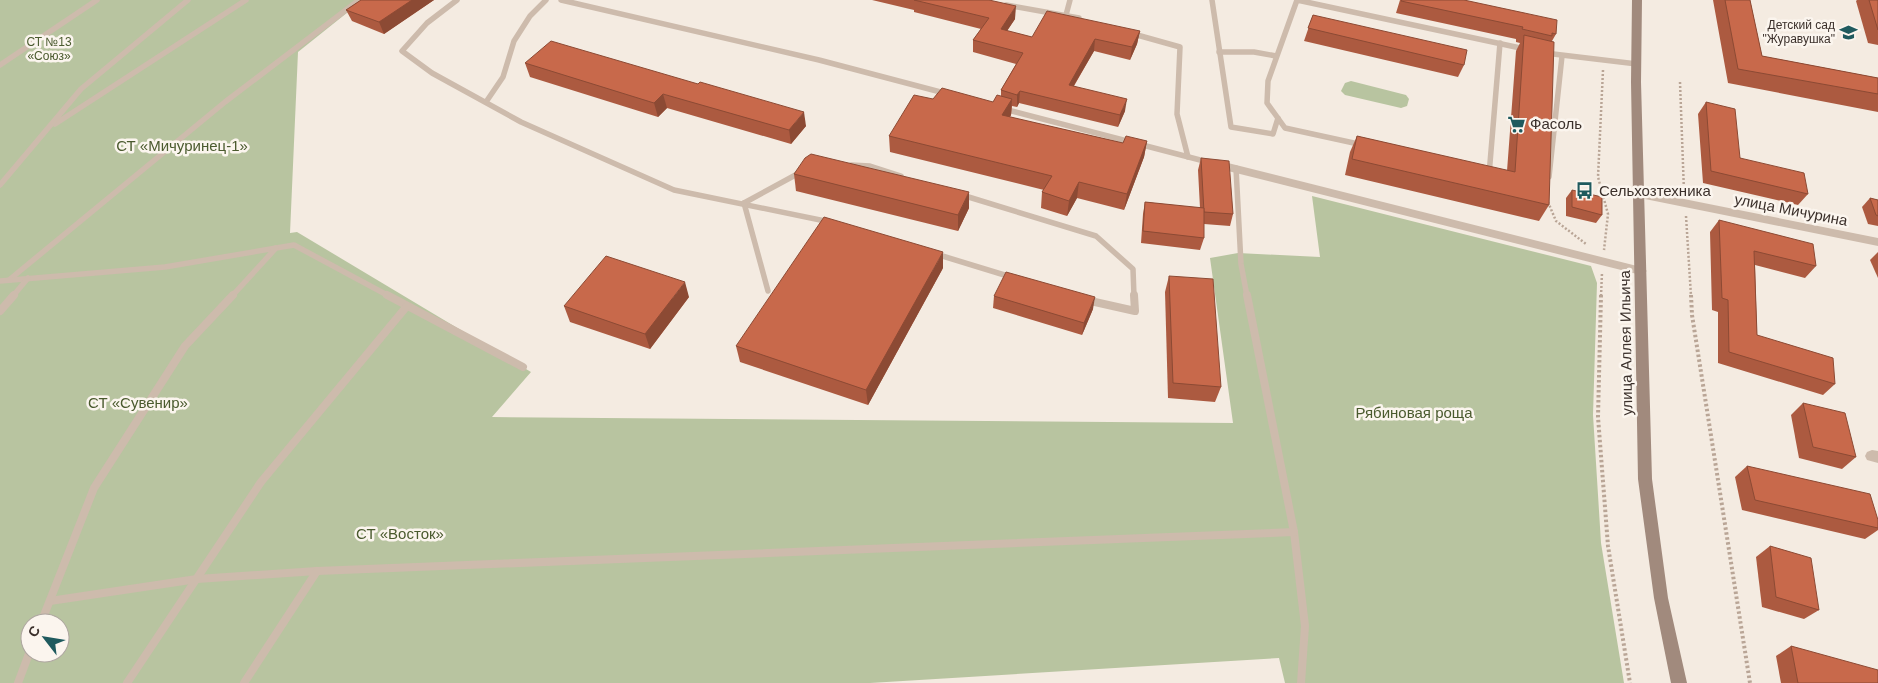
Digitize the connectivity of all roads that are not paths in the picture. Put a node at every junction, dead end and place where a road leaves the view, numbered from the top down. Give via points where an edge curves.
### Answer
1 (97, 0) edge
2 (188, 0) edge
3 (246, 0) edge
4 (359, 0) edge
5 (457, 0) edge
6 (546, 0) edge
7 (561, 0) edge
8 (1070, 0) edge
9 (1212, 0) edge
10 (1297, 0) edge
11 (1637, 0) edge
12 (1002, 4) edge
13 (1066, 15) junction
14 (1085, 20) edge
15 (1123, 31) edge
16 (1500, 44) junction
17 (1219, 52) junction
18 (1276, 56) junction
19 (1562, 56) junction
20 (1637, 64) junction
21 (0, 65) edge
22 (960, 97) edge
23 (486, 102) junction
24 (997, 107) edge
25 (1278, 118) junction
26 (48, 129) junction
27 (1371, 147) edge
28 (1188, 157) junction
29 (1204, 161) joint
30 (843, 164) edge
31 (809, 167) edge
32 (1236, 168) junction
33 (1480, 173) edge
34 (908, 178) edge
35 (1549, 178) edge
36 (0, 185) edge
37 (955, 192) edge
38 (1639, 194) junction
39 (744, 203) junction
40 (835, 224) edge
41 (1878, 242) edge
42 (276, 248) junction
43 (928, 252) edge
44 (1641, 270) junction
45 (28, 278) junction
46 (9, 280) junction
47 (1021, 280) edge
48 (0, 281) edge
49 (768, 291) dead end
50 (1076, 297) edge
51 (407, 306) junction
52 (0, 311) edge
53 (523, 367) dead end
54 (1294, 532) junction
55 (317, 571) junction
56 (196, 579) junction
57 (50, 601) junction
58 (45, 613) edge
59 (26, 663) edge
60 (18, 683) edge
61 (127, 683) edge
62 (244, 683) edge
63 (1300, 683) edge
64 (1679, 683) edge

1 - 21 lane
2 - 26 lane via 81,90
3 - 26 lane
4 - 46 lane via 156,157
5 - 23 lane via 427,23 402,51 432,73
6 - 23 lane via 530,16 514,41 504,77
7 - 22 lane via 819,60
8 - 13 lane
9 - 17 lane
10 - 16 lane
10 - 18 lane
11 - 20 main road, улица Аллея Ильича
12 - 13 lane
13 - 14 lane
15 - 28 lane via 1180,48 1177,114
16 - 19 lane
16 - 33 lane via 1489,176
17 - 18 lane
17 - 25 lane via 1231,127 1273,134
18 - 25 lane via 1268,81 1267,103
19 - 20 lane
19 - 35 lane
20 - 38 main road, улица Аллея Ильича
23 - 39 lane via 522,122 674,190
24 - 28 lane
25 - 27 lane via 1285,128
26 - 36 lane
28 - 29 lane
29 - 32 street
30 - 34 lane via 870,166
31 - 39 lane
32 - 44 street
32 - 54 lane via 1241,264
37 - 50 lane via 1096,236 1134,269 1135,311
38 - 41 street, улица Мичурина
38 - 44 main road, улица Аллея Ильича
39 - 40 lane
39 - 49 lane
42 - 45 lane via 165,268
42 - 51 lane via 294,245
42 - 57 lane via 185,346 94,488
43 - 47 lane
44 - 64 main road, улица Аллея Ильича via 1645,479 1661,598
45 - 46 lane
45 - 52 lane
46 - 48 lane
51 - 53 lane
51 - 56 lane via 261,482
54 - 55 lane
54 - 63 lane via 1305,626
55 - 56 lane
55 - 62 lane
56 - 57 lane
56 - 61 lane
57 - 58 lane
59 - 60 lane

